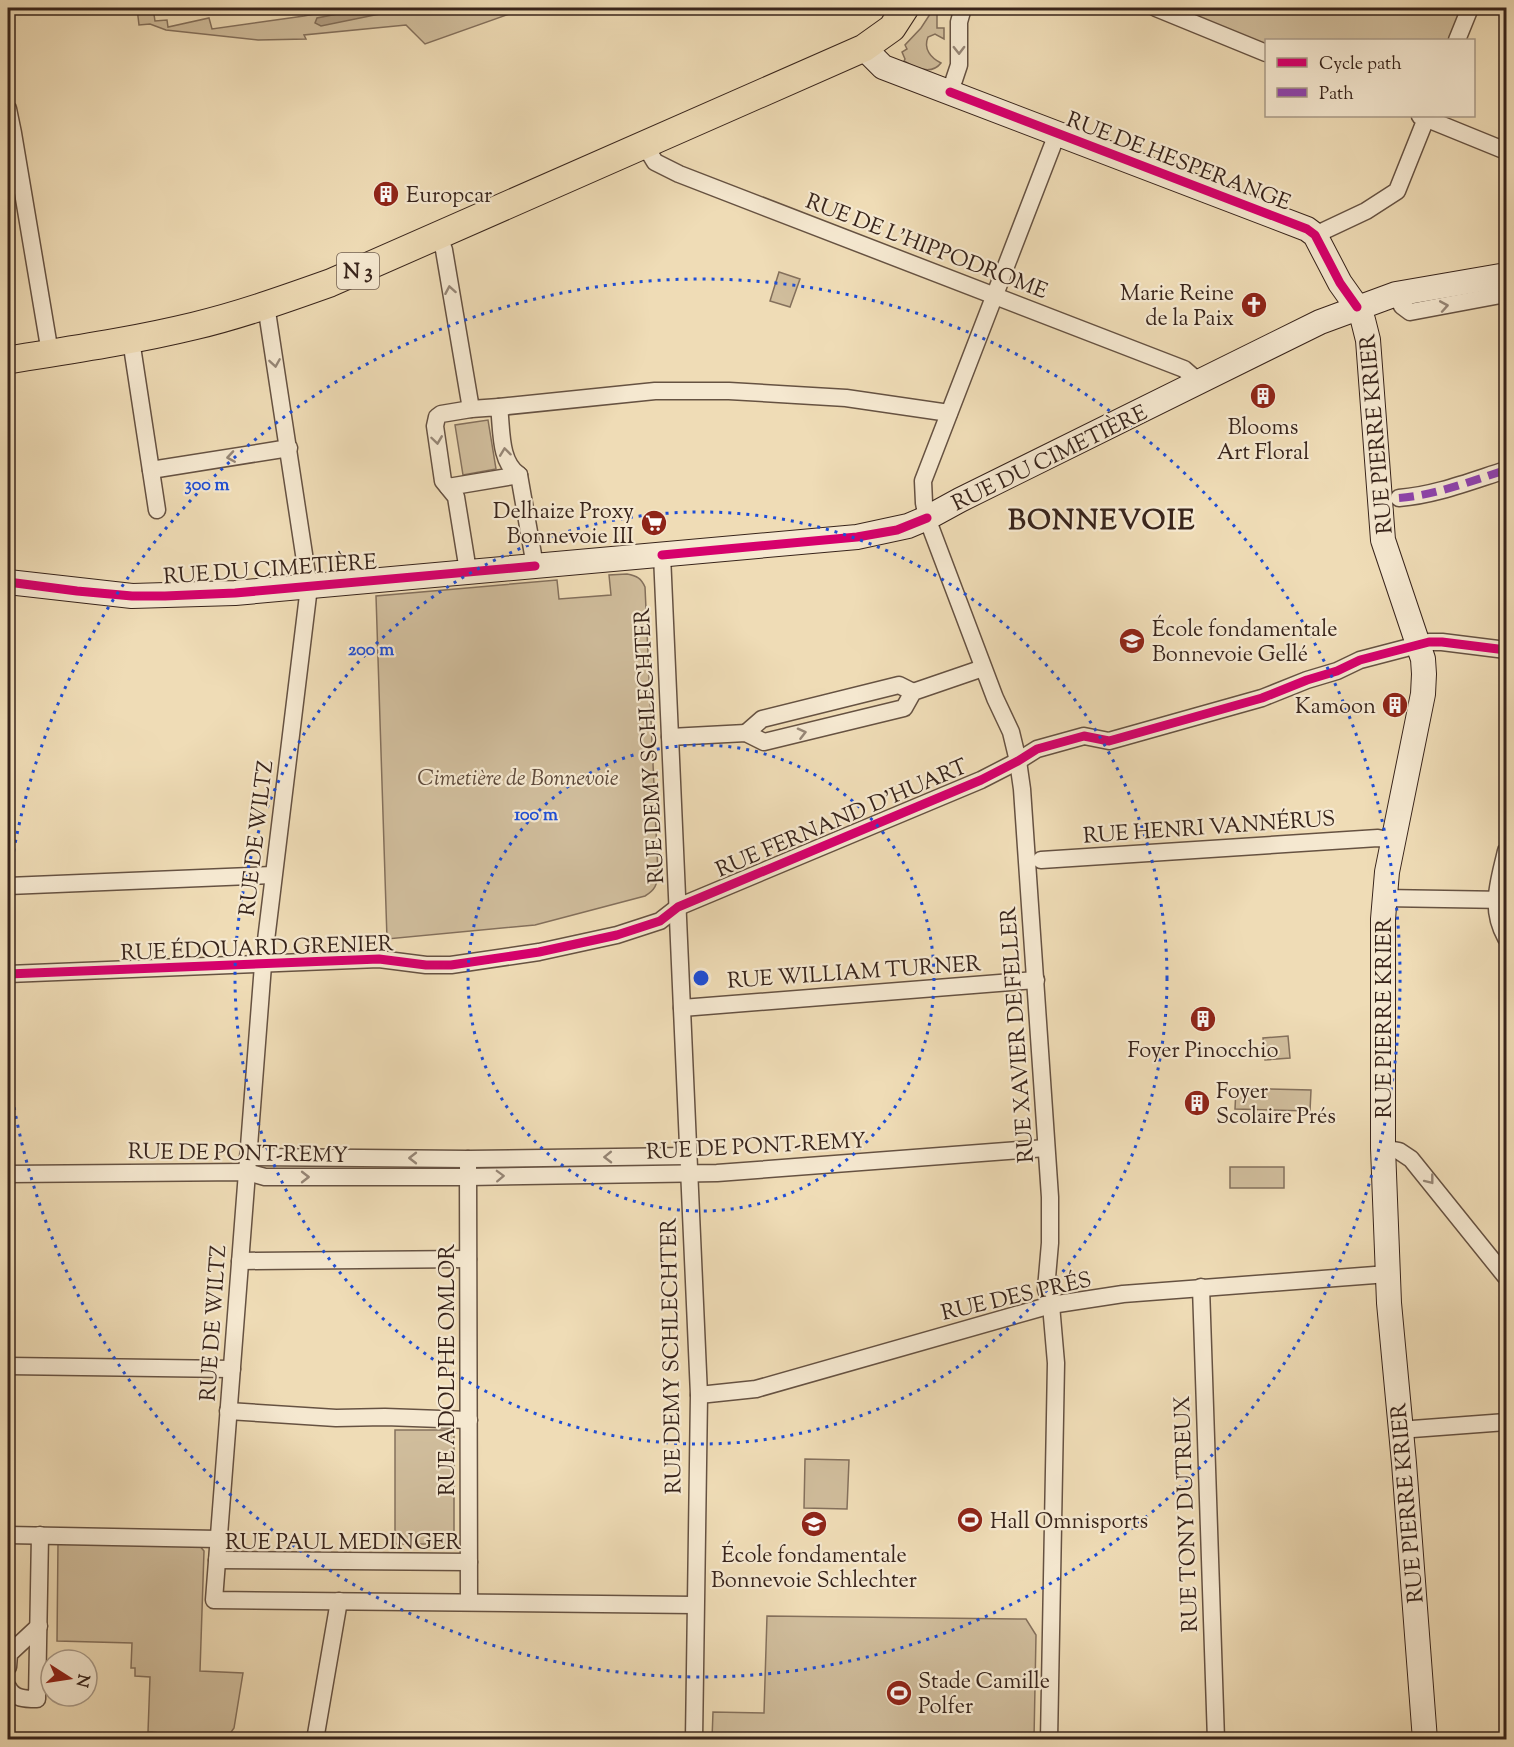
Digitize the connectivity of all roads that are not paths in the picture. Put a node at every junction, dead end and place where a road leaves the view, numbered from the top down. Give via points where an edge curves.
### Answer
1 (905, 8) edge
2 (963, 8) edge
3 (1156, 8) edge
4 (1470, 8) edge
5 (1457, 39) edge
6 (864, 48) junction
7 (1265, 53) edge
8 (950, 92) junction
9 (8, 109) edge
10 (1424, 117) edge
11 (1426, 117) edge
12 (10, 134) edge
13 (1057, 134) junction
14 (644, 144) junction
15 (1506, 151) edge
16 (438, 235) junction
17 (1316, 235) junction
18 (1506, 275) edge
19 (1396, 294) junction
20 (1506, 294) edge
21 (995, 296) junction
22 (266, 305) junction
23 (1357, 307) junction
24 (131, 340) junction
25 (50, 354) junction
26 (8, 360) edge
27 (1199, 382) junction
28 (499, 407) junction
29 (471, 410) junction
30 (950, 413) junction
31 (289, 448) junction
32 (151, 470) junction
33 (1506, 470) edge
34 (519, 475) junction
35 (448, 487) junction
36 (1399, 498) dead end
37 (157, 510) dead end
38 (927, 518) junction
39 (662, 555) junction
40 (535, 566) junction
41 (468, 571) junction
42 (8, 582) edge
43 (309, 587) junction
44 (1419, 645) junction
45 (1506, 650) edge
46 (983, 668) junction
47 (913, 692) junction
48 (746, 733) junction
49 (670, 737) junction
50 (1018, 761) junction
51 (1393, 841) junction
52 (1506, 850) edge
53 (1041, 860) dead end
54 (273, 875) junction
55 (8, 886) edge
56 (1383, 898) junction
57 (1501, 900) edge
58 (678, 907) junction
59 (1506, 938) edge
60 (262, 965) junction
61 (8, 974) edge
62 (1036, 980) junction
63 (682, 1008) junction
64 (1046, 1148) junction
65 (1383, 1148) junction
66 (687, 1156) junction
67 (468, 1159) junction
68 (247, 1165) junction
69 (8, 1174) edge
70 (688, 1174) junction
71 (468, 1177) junction
72 (468, 1259) junction
73 (240, 1261) junction
74 (1388, 1274) junction
75 (1506, 1277) edge
76 (1201, 1287) junction
77 (1051, 1305) junction
78 (8, 1366) edge
79 (232, 1369) junction
80 (699, 1395) junction
81 (228, 1411) junction
82 (469, 1420) junction
83 (1506, 1422) edge
84 (1400, 1430) junction
85 (8, 1535) edge
86 (40, 1535) junction
87 (218, 1539) junction
88 (217, 1560) junction
89 (469, 1562) junction
90 (339, 1601) junction
91 (469, 1602) junction
92 (694, 1605) junction
93 (39, 1626) junction
94 (8, 1667) edge
95 (8, 1687) edge
96 (315, 1740) edge
97 (694, 1740) edge
98 (1049, 1740) edge
99 (1216, 1740) edge
100 (1425, 1740) edge

1 - 6 main road, N 3 via 892,28
2 -> 8 street via 959,22 959,65
3 - 7 street
4 - 5 street
6 - 8 main road, RUE DE HESPERANGE via 883,67
6 - 14 main road, N 3
8 - 13 main road, RUE DE HESPERANGE
9 - 12 street
10 - 17 street via 1397,191 1366,212
11 - 15 street
12 - 25 street
13 - 17 main road, RUE DE HESPERANGE
13 - 21 street, RUE XAVIER DE FELLER
14 - 16 main road, N 3
14 - 21 street, RUE DE L'HIPPODROME via 655,162 679,174
16 - 22 main road, N 3 via 330,283
29 -> 16 street via 444,250
17 - 23 main road
18 - 19 main road, RUE DU CIMETIÈRE
19 -> 20 street via 1410,312
19 - 23 main road, RUE DU CIMETIÈRE
21 - 27 street, RUE DE L'HIPPODROME via 1184,369
21 - 30 street, RUE XAVIER DE FELLER
22 - 24 main road, N 3
22 -> 31 street, RUE DE WILTZ
23 - 27 main road, RUE DU CIMETIÈRE
23 - 44 main road, RUE PIERRE KRIER via 1368,340 1383,540
24 - 25 main road, N 3
24 - 32 street
25 - 26 main road, N 3
27 - 38 main road, RUE DU CIMETIÈRE
28 - 29 street
28 - 30 street via 655,391 729,391 846,398
34 -> 28 street via 506,463
29 -> 35 street via 441,414 435,422 443,481
30 - 38 street, RUE XAVIER DE FELLER via 923,481
31 -> 32 street
31 - 43 street, RUE DE WILTZ
32 - 37 street
33 - 36 street via 1443,491
34 - 35 street
34 - 40 street
35 - 41 street via 456,497
38 - 39 main road, RUE DU CIMETIÈRE via 897,530 857,537
38 - 46 street, RUE XAVIER DE FELLER
39 - 40 main road, RUE DU CIMETIÈRE
39 - 49 street, RUE DEMY SCHLECHTER
40 - 41 main road, RUE DU CIMETIÈRE
41 - 43 main road, RUE DU CIMETIÈRE
42 - 43 main road, RUE DU CIMETIÈRE via 132,596
43 - 54 street, RUE DE WILTZ
44 - 45 street, RUE FERNAND D'HUART via 1443,642
44 - 50 street, RUE FERNAND D'HUART via 1360,660 1262,698 1109,741 1084,736 1037,749
44 - 51 main road, RUE PIERRE KRIER via 1425,674 1423,694
46 - 47 street
46 - 50 street, RUE XAVIER DE FELLER via 1011,732
47 - 48 street via 898,685 762,719
48 -> 47 street via 764,742 904,708
48 - 49 street
49 - 58 street, RUE DEMY SCHLECHTER
50 - 58 street, RUE FERNAND D'HUART
50 - 62 street, RUE XAVIER DE FELLER
51 - 53 street, RUE HENRI VANNÉRUS via 1378,838
51 - 56 main road, RUE PIERRE KRIER
52 - 57 street
54 - 55 street
54 - 60 street, RUE DE WILTZ
56 - 57 street
56 - 65 main road, RUE PIERRE KRIER
57 - 59 street via 1500,927
58 - 60 street, RUE ÉDOUARD GRENIER via 660,921 618,935 462,963 426,965 379,959
58 - 63 street, RUE DEMY SCHLECHTER
60 - 61 street, RUE ÉDOUARD GRENIER
60 - 68 street, RUE DE WILTZ
62 - 63 street, RUE WILLIAM TURNER
62 - 64 street, RUE XAVIER DE FELLER
63 - 66 street, RUE DEMY SCHLECHTER
64 - 70 street, RUE DE PONT-REMY
64 - 77 street, RUE XAVIER DE FELLER via 1050,1243 1046,1289
65 - 74 main road, RUE PIERRE KRIER
65 -> 75 street via 1412,1159
66 -> 67 street, RUE DE PONT-REMY
66 - 70 street, RUE DEMY SCHLECHTER
67 -> 68 street, RUE DE PONT-REMY
67 - 71 street
68 - 69 street, RUE DE PONT-REMY
68 -> 71 street, RUE DE PONT-REMY via 265,1177
68 - 73 street, RUE DE WILTZ
71 -> 70 street, RUE DE PONT-REMY
70 - 80 street, RUE DEMY SCHLECHTER
71 - 72 street, RUE ADOLPHE OMLOR
72 - 73 street
72 - 82 street, RUE ADOLPHE OMLOR
73 - 79 street, RUE DE WILTZ
74 - 76 street, RUE DES PRÉS
74 - 84 main road, RUE PIERRE KRIER
76 - 77 street, RUE DES PRÉS
76 - 99 street, RUE TONY DUTREUX
77 - 80 street, RUE DES PRÉS via 756,1389
77 - 98 street, RUE XAVIER DE FELLER via 1056,1363
78 - 79 street
79 - 81 street, RUE DE WILTZ
80 - 92 street, RUE DEMY SCHLECHTER
81 - 82 street
81 - 87 street, RUE DE WILTZ
82 - 89 street, RUE ADOLPHE OMLOR
83 - 84 street
84 - 100 main road, RUE PIERRE KRIER
85 - 86 street
86 - 87 street
86 - 93 street
87 - 88 street, RUE DE WILTZ
88 - 89 street, RUE PAUL MEDINGER
88 - 90 street, RUE PAUL MEDINGER via 214,1600
89 - 91 street, RUE PAUL MEDINGER
90 - 91 street, RUE PAUL MEDINGER
90 - 96 street
91 - 92 street, RUE PAUL MEDINGER
92 - 97 street, RUE DEMY SCHLECHTER
93 - 94 street via 9,1654
93 - 95 street via 37,1699 21,1699

